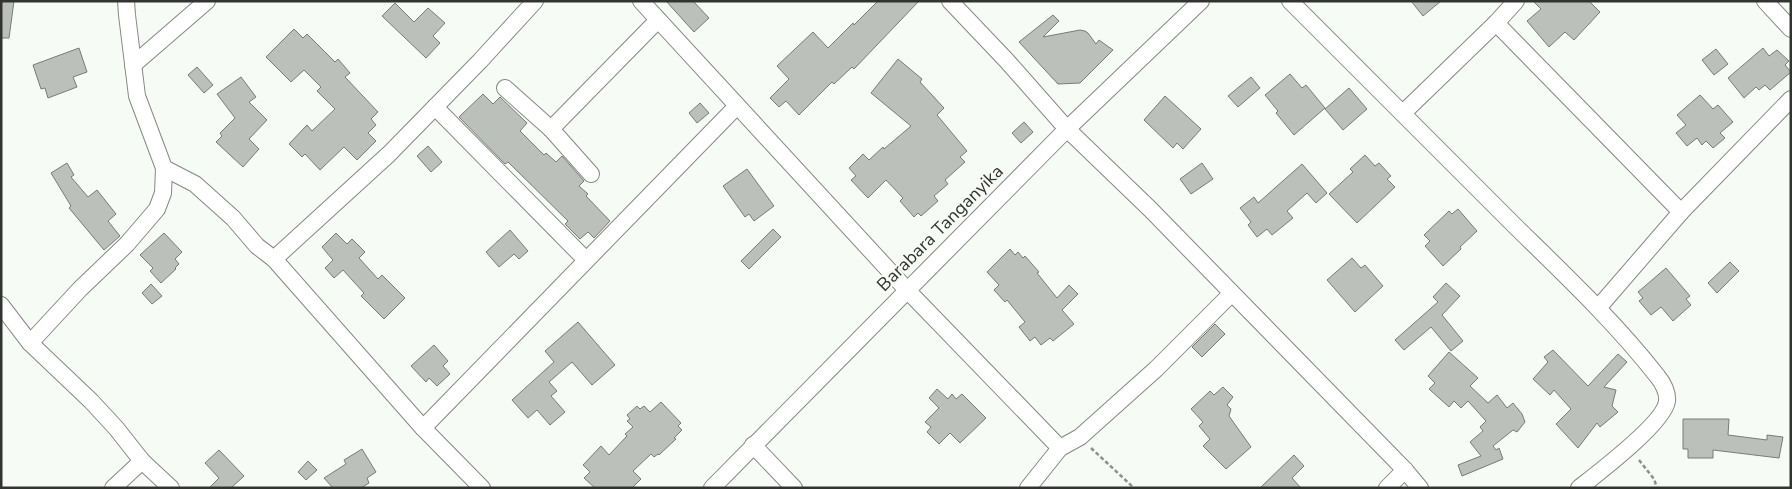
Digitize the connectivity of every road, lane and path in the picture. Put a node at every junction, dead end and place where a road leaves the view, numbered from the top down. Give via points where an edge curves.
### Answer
1 (126, 1) edge
2 (207, 1) edge
3 (535, 1) edge
4 (641, 1) edge
5 (950, 1) edge
6 (1201, 1) edge
7 (1290, 1) edge
8 (1516, 1) edge
9 (1766, 1) edge
10 (658, 20) junction
11 (1496, 23) junction
12 (1791, 29) edge
13 (133, 65) junction
14 (506, 88) dead end
15 (1791, 98) edge
16 (737, 106) junction
17 (435, 107) junction
18 (1403, 113) junction
19 (551, 129) junction
20 (1067, 129) junction
21 (164, 168) junction
22 (592, 174) dead end
23 (1681, 212) junction
24 (274, 259) junction
25 (586, 260) junction
26 (907, 290) junction
27 (1231, 294) junction
28 (1, 305) edge
29 (1598, 308) junction
30 (30, 343) junction
31 (423, 428) junction
32 (1080, 436) junction
33 (753, 446) junction
34 (1628, 446) junction
35 (1060, 448) junction
36 (142, 461) junction
37 (1405, 470) junction
38 (113, 488) edge
39 (171, 488) edge
40 (482, 488) edge
41 (712, 488) edge
42 (794, 488) edge
43 (1028, 488) edge
44 (1134, 488) edge
45 (1387, 488) edge
46 (1420, 488) edge
47 (1579, 488) edge
48 (1657, 488) edge

1 - 13 street
2 - 13 street
3 - 17 street
4 - 10 street
5 - 20 street
6 - 20 street, Barabara Tanganyika
7 - 18 street
8 - 11 street
9 - 12 street
10 - 16 street
10 - 19 street
11 - 18 street
11 - 23 street
13 - 21 street via 137,96
14 - 19 street
15 - 23 street
16 - 25 street
16 - 26 street
17 - 24 street via 389,154
17 - 25 street
18 - 29 street
19 - 22 street
20 - 26 street, Barabara Tanganyika
20 - 27 street
21 - 24 street via 195,184
21 - 30 street via 163,193 157,209
23 - 29 street
24 - 31 street
25 - 31 street
26 - 33 street, Barabara Tanganyika
26 - 35 street
27 - 32 street via 1156,368
27 - 37 street
28 - 30 street
29 - 34 street via 1659,379 1667,394 1665,409
30 - 36 street via 91,401
31 - 40 street
32 - 35 street
32 - 44 path
33 - 41 street, Barabara Tanganyika
33 - 42 street
34 - 47 street
34 - 48 path via 1654,479
35 - 43 street
36 - 38 street
36 - 39 street
37 - 45 street
37 - 46 street

